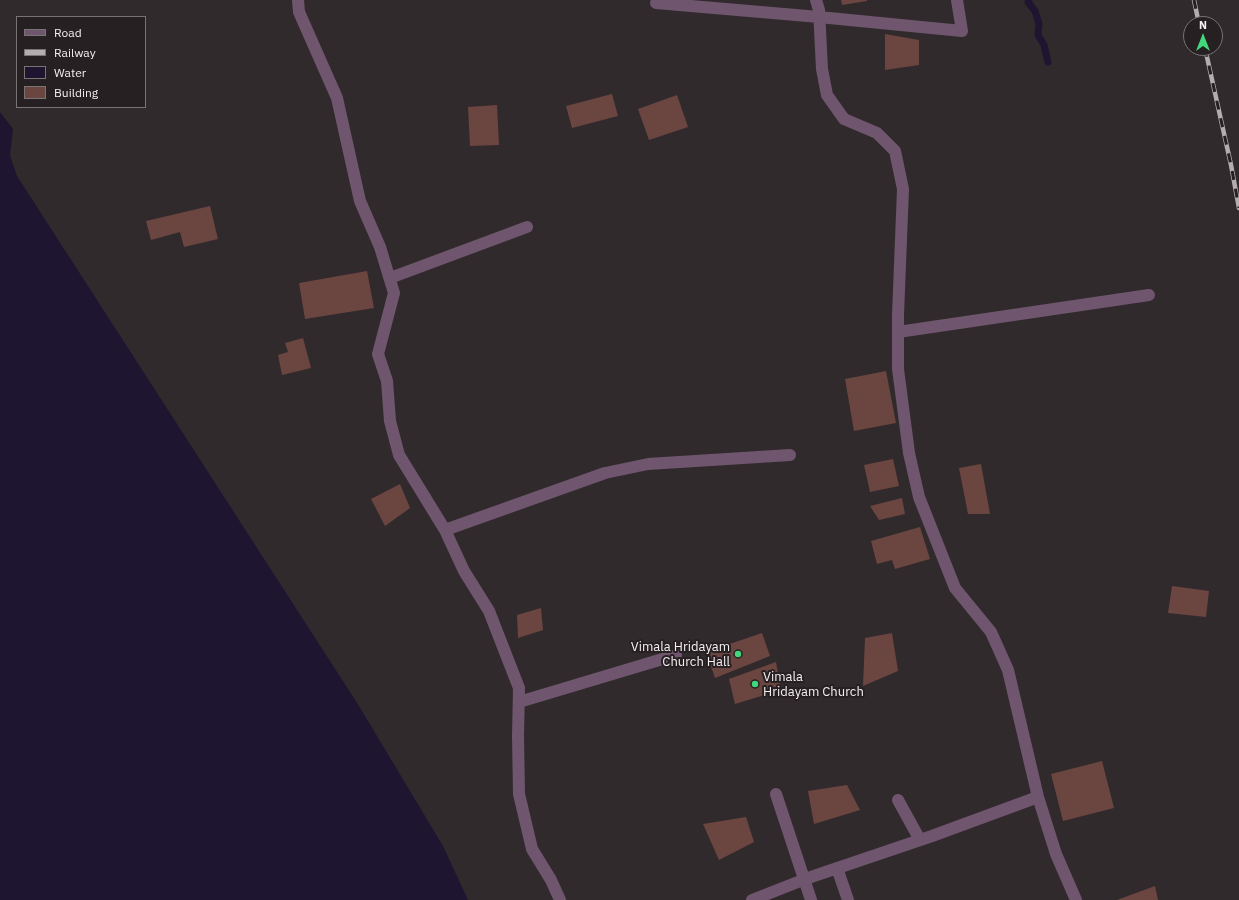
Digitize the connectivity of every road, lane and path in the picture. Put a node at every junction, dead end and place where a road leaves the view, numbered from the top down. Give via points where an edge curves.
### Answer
1 (298, 0) edge
2 (816, 0) edge
3 (957, 0) edge
4 (656, 3) dead end
5 (819, 17) junction
6 (527, 227) dead end
7 (390, 278) junction
8 (1149, 295) dead end
9 (898, 332) junction
10 (790, 455) dead end
11 (445, 530) junction
12 (676, 655) dead end
13 (519, 702) junction
14 (776, 794) dead end
15 (1038, 797) junction
16 (898, 800) dead end
17 (920, 840) junction
18 (837, 868) junction
19 (804, 880) junction
20 (560, 900) edge
21 (752, 900) edge
22 (811, 900) edge
23 (848, 900) edge
24 (1076, 900) edge

1 - 7 street via 300,12 337,98 360,201
2 - 5 street
3 - 5 street via 962,31
4 - 5 street
5 - 9 street via 822,69 827,95 844,119 878,133 895,151 903,189
6 - 7 street
7 - 11 street via 394,293 378,354 387,381 390,421 399,455
8 - 9 street
9 - 15 street via 898,369 909,453 919,497 955,588 991,632 1008,670
10 - 11 street via 648,464 605,473
11 - 13 street via 464,571 490,611 519,688
12 - 13 street
13 - 20 street via 519,794 532,849
14 - 19 street
15 - 17 street
15 - 24 street via 1056,854
16 - 17 street
17 - 18 street
18 - 19 street
18 - 23 street
19 - 21 street
19 - 22 street

